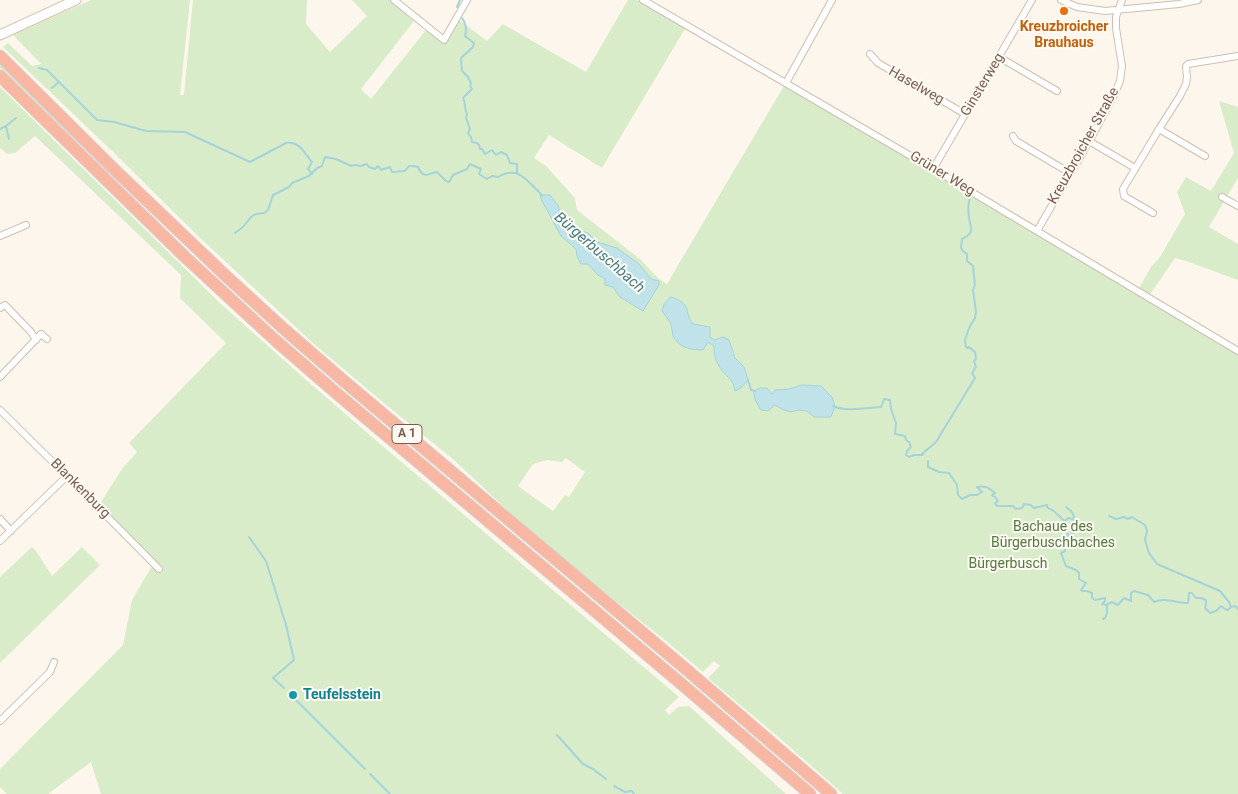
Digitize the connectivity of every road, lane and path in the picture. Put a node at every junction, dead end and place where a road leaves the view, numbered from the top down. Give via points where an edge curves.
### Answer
1 (76, 0) edge
2 (394, 0) edge
3 (467, 0) edge
4 (643, 0) edge
5 (832, 0) edge
6 (1032, 0) edge
7 (1061, 0) edge
8 (1122, 0) edge
9 (1198, 0) edge
10 (1179, 2) edge
11 (1118, 10) junction
12 (0, 35) edge
13 (870, 54) dead end
14 (0, 56) edge
15 (1238, 56) edge
16 (999, 57) junction
17 (0, 76) edge
18 (786, 83) junction
19 (1057, 90) dead end
20 (965, 114) junction
21 (1159, 129) junction
22 (1013, 136) dead end
23 (1089, 141) junction
24 (1205, 156) dead end
25 (1135, 168) junction
26 (932, 169) junction
27 (1070, 173) junction
28 (1222, 197) dead end
29 (1238, 206) edge
30 (1152, 213) dead end
31 (26, 225) dead end
32 (1037, 231) junction
33 (0, 236) edge
34 (0, 308) edge
35 (47, 339) dead end
36 (36, 340) junction
37 (1238, 351) edge
38 (0, 377) edge
39 (0, 410) edge
40 (67, 476) junction
41 (0, 519) edge
42 (11, 531) junction
43 (0, 542) edge
44 (159, 570) dead end
45 (54, 662) dead end
46 (0, 720) edge
47 (810, 794) edge
48 (831, 794) edge

1 - 12 main road
2 - 3 street via 444,40
4 - 18 street, Grüner Weg
5 - 18 street
6 - 16 street, Ginsterweg
7 - 11 street via 1076,7
8 - 11 street, Kreuzbroicher Straße
9 - 10 street
10 - 11 street
11 - 23 street, Kreuzbroicher Straße via 1116,28 1122,66 1120,81
13 - 20 street, Haselweg via 878,64
14 - 48 highway, A 1 via 131,186 278,323
15 - 21 street via 1188,64 1186,84
16 - 19 street
16 - 20 street, Ginsterweg
17 - 47 highway, A 1 via 170,243 275,340
18 - 26 street, Grüner Weg
20 - 26 street, Ginsterweg
21 - 24 street
21 - 25 street
22 - 27 street via 1016,141
23 - 25 street
23 - 27 street, Kreuzbroicher Straße
25 - 30 street via 1123,189 1124,196
26 - 32 street, Grüner Weg
27 - 32 street, Kreuzbroicher Straße
28 - 29 street
31 - 33 street
32 - 37 street, Grüner Weg
34 - 36 street via 5,305
35 - 36 street via 42,334
36 - 38 street
39 - 40 street, Blankenburg
40 - 42 street
40 - 44 street, Blankenburg
41 - 42 street
42 - 43 street
45 - 46 street via 50,672

